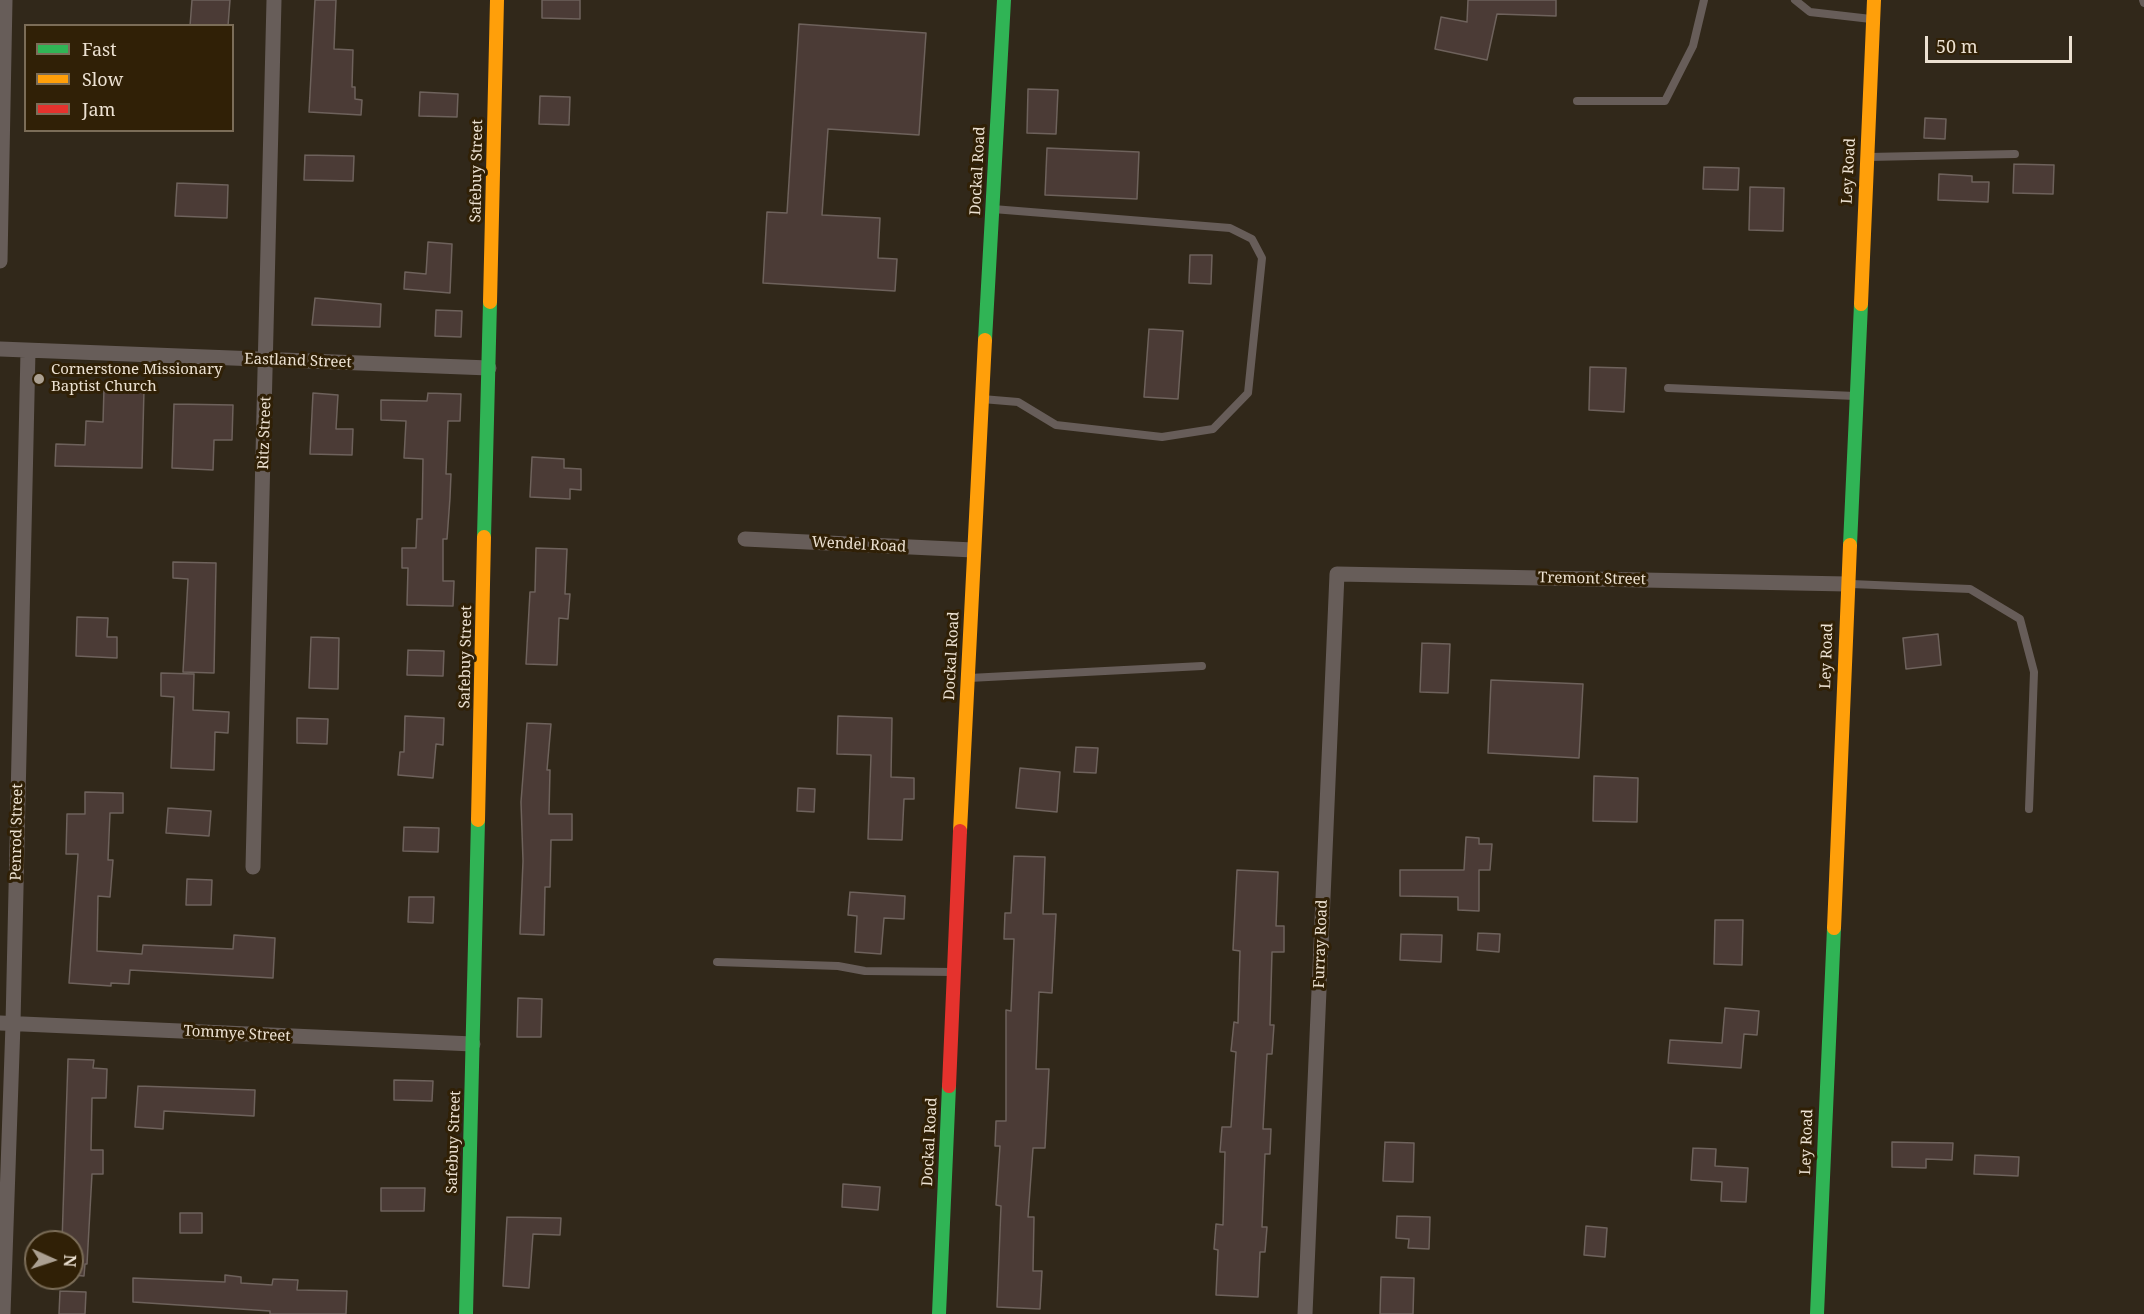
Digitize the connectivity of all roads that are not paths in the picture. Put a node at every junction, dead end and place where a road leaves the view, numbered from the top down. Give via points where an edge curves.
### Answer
1 (5, 0) edge
2 (274, 0) edge
3 (497, 0) edge
4 (1004, 0) edge
5 (1704, 0) edge
6 (1795, 0) edge
7 (1874, 0) edge
8 (1873, 19) junction
9 (1577, 101) dead end
10 (2015, 154) dead end
11 (1867, 158) junction
12 (992, 209) junction
13 (0, 261) edge
14 (0, 349) edge
15 (28, 351) junction
16 (267, 360) junction
17 (489, 368) junction
18 (1668, 388) dead end
19 (1856, 396) junction
20 (981, 399) junction
21 (745, 539) dead end
22 (973, 550) junction
23 (1337, 574) joint
24 (1847, 584) junction
25 (1202, 666) dead end
26 (967, 678) junction
27 (2029, 809) dead end
28 (253, 867) dead end
29 (717, 962) dead end
30 (954, 972) junction
31 (7, 1024) edge
32 (473, 1044) junction
33 (3, 1314) edge
34 (466, 1314) edge
35 (939, 1314) edge
36 (1305, 1314) edge
37 (1817, 1314) edge

1 - 13 street
2 - 16 street, Ritz Street
3 - 17 street, Safebuy Street
4 - 12 street, Dockal Road
5 - 9 lane via 1693,46 1665,101
6 - 8 lane via 1810,12
7 - 8 street, Ley Road
8 - 11 street, Ley Road
10 - 11 lane
11 - 19 street, Ley Road
12 - 20 street, Dockal Road
12 - 20 lane via 1230,228 1252,239 1262,258 1248,393 1213,429 1162,437 1056,425 1018,402
14 - 15 street, Eastland Street
15 - 16 street, Eastland Street
15 - 31 street, Penrod Street
16 - 17 street, Eastland Street
16 - 28 street, Ritz Street
17 - 32 street, Safebuy Street
18 - 19 lane
19 - 24 street, Ley Road
20 - 22 street, Dockal Road
21 - 22 street, Wendel Road
22 - 26 street, Dockal Road
23 - 24 street, Tremont Street
23 - 36 street, Furray Road
24 - 27 lane via 1970,589 2020,619 2034,672
24 - 37 street, Ley Road
25 - 26 lane
26 - 30 street, Dockal Road
29 - 30 lane
30 - 35 street, Dockal Road
31 - 32 street, Tommye Street
31 - 33 street, Penrod Street
32 - 34 street, Safebuy Street

